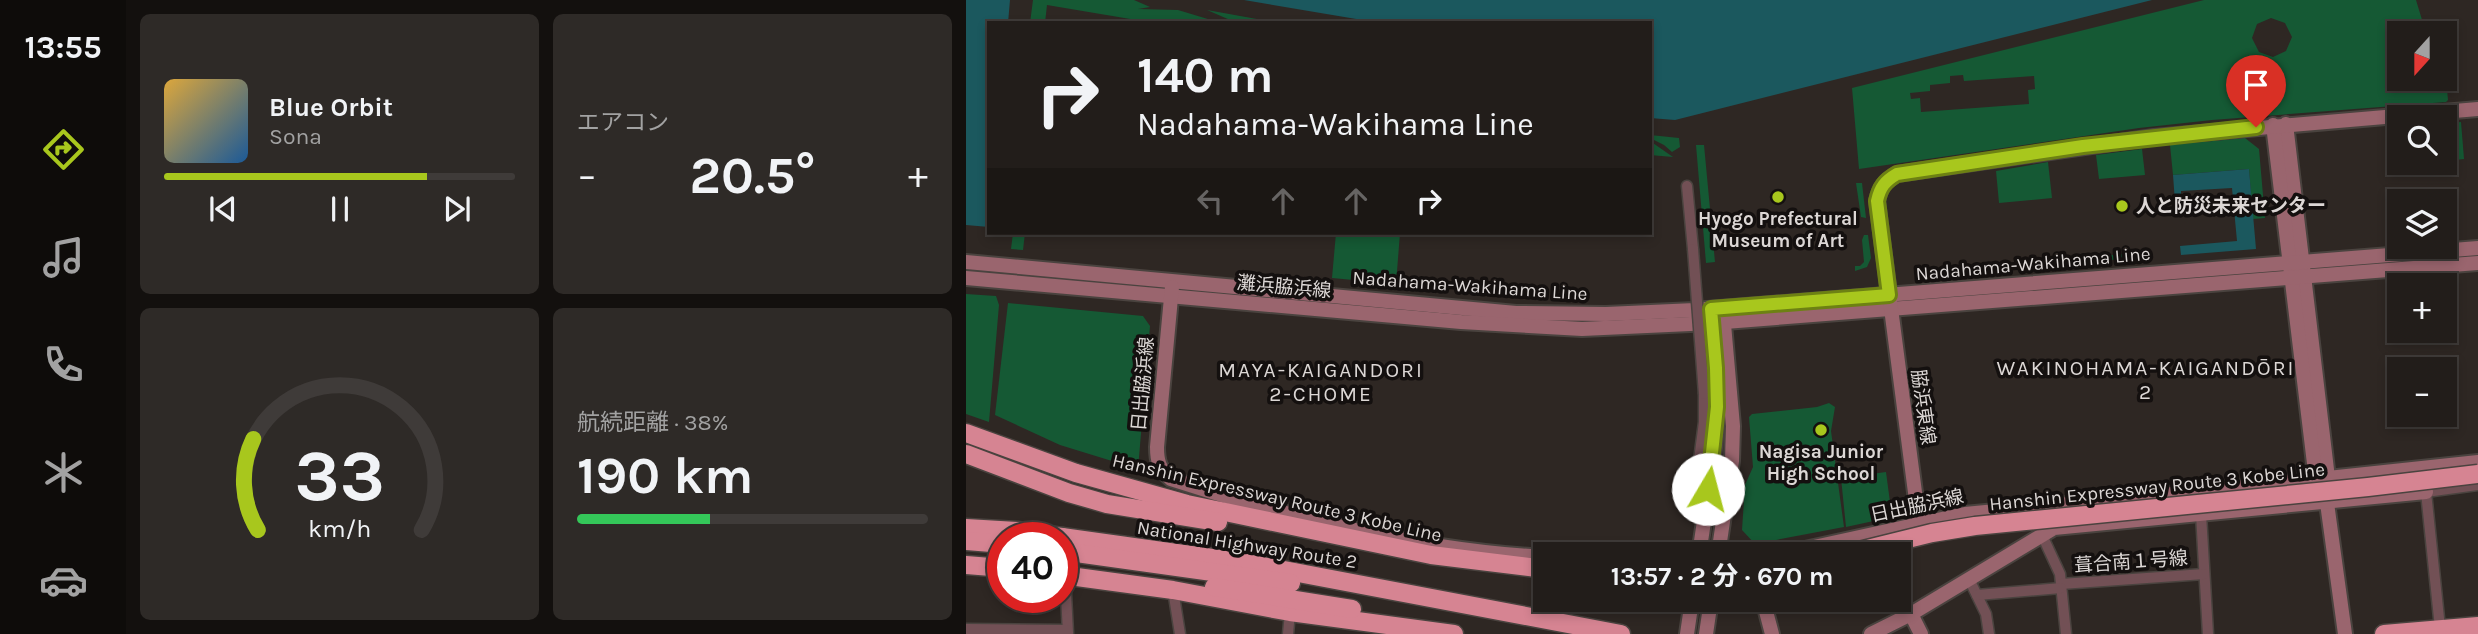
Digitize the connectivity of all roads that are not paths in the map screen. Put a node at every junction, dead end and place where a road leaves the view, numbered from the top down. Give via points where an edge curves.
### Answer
1 (2478, 110) edge
2 (2279, 125) junction
3 (1687, 186) dead end
4 (2478, 248) edge
5 (966, 262) edge
6 (2478, 263) edge
7 (2297, 270) junction
8 (966, 278) edge
9 (1171, 289) junction
10 (1890, 302) junction
11 (1718, 315) junction
12 (971, 429) edge
13 (966, 444) edge
14 (966, 454) edge
15 (1699, 460) dead end
16 (2478, 461) edge
17 (2322, 479) junction
18 (2478, 481) edge
19 (2427, 492) junction
20 (2327, 503) junction
21 (2201, 514) junction
22 (1224, 518) junction
23 (1919, 523) junction
24 (966, 528) edge
25 (987, 530) edge
26 (2042, 535) junction
27 (1078, 539) edge
28 (966, 541) edge
29 (1701, 542) edge
30 (1720, 542) edge
31 (1835, 542) edge
32 (1896, 542) edge
33 (987, 543) edge
34 (1911, 550) edge
35 (966, 554) edge
36 (1078, 554) edge
37 (987, 555) edge
38 (1533, 556) edge
39 (966, 565) edge
40 (987, 567) edge
41 (1533, 568) edge
42 (1078, 574) edge
43 (1078, 574) edge
44 (2204, 574) junction
45 (1533, 578) edge
46 (1969, 579) junction
47 (2061, 586) junction
48 (1173, 590) junction
49 (1977, 595) junction
50 (1423, 597) junction
51 (1290, 598) junction
52 (1690, 612) edge
53 (1709, 612) edge
54 (1766, 612) edge
55 (1066, 613) edge
56 (1911, 614) junction
57 (2478, 626) edge
58 (2440, 628) junction
59 (966, 629) edge
60 (1410, 630) edge
61 (1067, 632) edge
62 (1180, 634) edge
63 (1288, 634) edge
64 (1454, 634) edge
65 (1621, 634) edge
66 (1687, 634) edge
67 (1706, 634) edge
68 (1772, 634) edge
69 (1871, 634) edge
70 (1921, 634) edge
71 (1989, 634) edge
72 (2066, 634) edge
73 (2208, 634) edge
74 (2345, 634) edge
75 (2384, 634) edge

1 - 2 street, 脇浜東線
2 - 7 street
2 - 10 street, 脇浜東線 via 2095,144 1897,174 1880,188 1877,201
3 - 15 street, bridge via 1704,394
4 - 7 street, Nadahama-Wakihama Line
5 - 9 street
6 - 7 street, Nadahama-Wakihama Line
7 - 10 street, Nadahama-Wakihama Line
7 - 17 street
8 - 9 street
9 - 11 street, Nadahama-Wakihama Line via 1516,313
9 - 38 street, 日出脇浜線 via 1157,447 1157,461 1171,479 1267,510 1341,526
10 - 11 street, Nadahama-Wakihama Line
10 - 23 street, 脇浜東線
11 - 29 street via 1717,407
11 - 30 street via 1731,384 1733,426
12 - 22 highway
13 - 22 highway, Hanshin Expressway Route 3 Kobe Line via 1095,489
14 - 22 highway via 1107,504
16 - 17 street, 日出脇浜線
17 - 20 street
17 - 23 street, 日出脇浜線 via 2037,506
18 - 19 street via 2433,485
18 - 32 highway, Hanshin Expressway Route 3 Kobe Line, bridge via 2368,487 1975,526
18 - 34 highway, Hanshin Expressway Route 3 Kobe Line via 2380,496 2026,531
19 - 20 street
19 - 58 street
20 - 21 street
20 - 74 street
21 - 26 street via 2054,528
21 - 44 street
22 - 41 highway, Hanshin Expressway Route 3 Kobe Line via 1431,555
22 - 45 highway, Hanshin Expressway Route 3 Kobe Line via 1440,568
23 - 31 street, 日出脇浜線
24 - 25 highway, National Highway Route 2
26 - 46 street
26 - 47 street
27 - 50 highway, National Highway Route 2 via 1241,562
28 - 33 highway
35 - 37 highway
36 - 51 highway, National Highway Route 2
39 - 40 highway
42 - 51 highway, National Highway Route 2
43 - 48 highway, National Highway Route 2
44 - 47 street, 葺合南１号線
44 - 73 street
46 - 49 street
46 - 56 street
47 - 49 street, 葺合南１号線
47 - 72 street
48 - 51 highway, National Highway Route 2
48 - 62 street
49 - 71 street
50 - 51 highway, National Highway Route 2
50 - 65 highway, National Highway Route 2
51 - 60 highway, National Highway Route 2 via 1384,615
51 - 63 street
52 - 66 street
53 - 67 street
54 - 68 street
55 - 61 street
56 - 69 street
56 - 70 street
57 - 58 highway
58 - 75 highway
59 - 61 street
60 - 64 highway, National Highway Route 2

